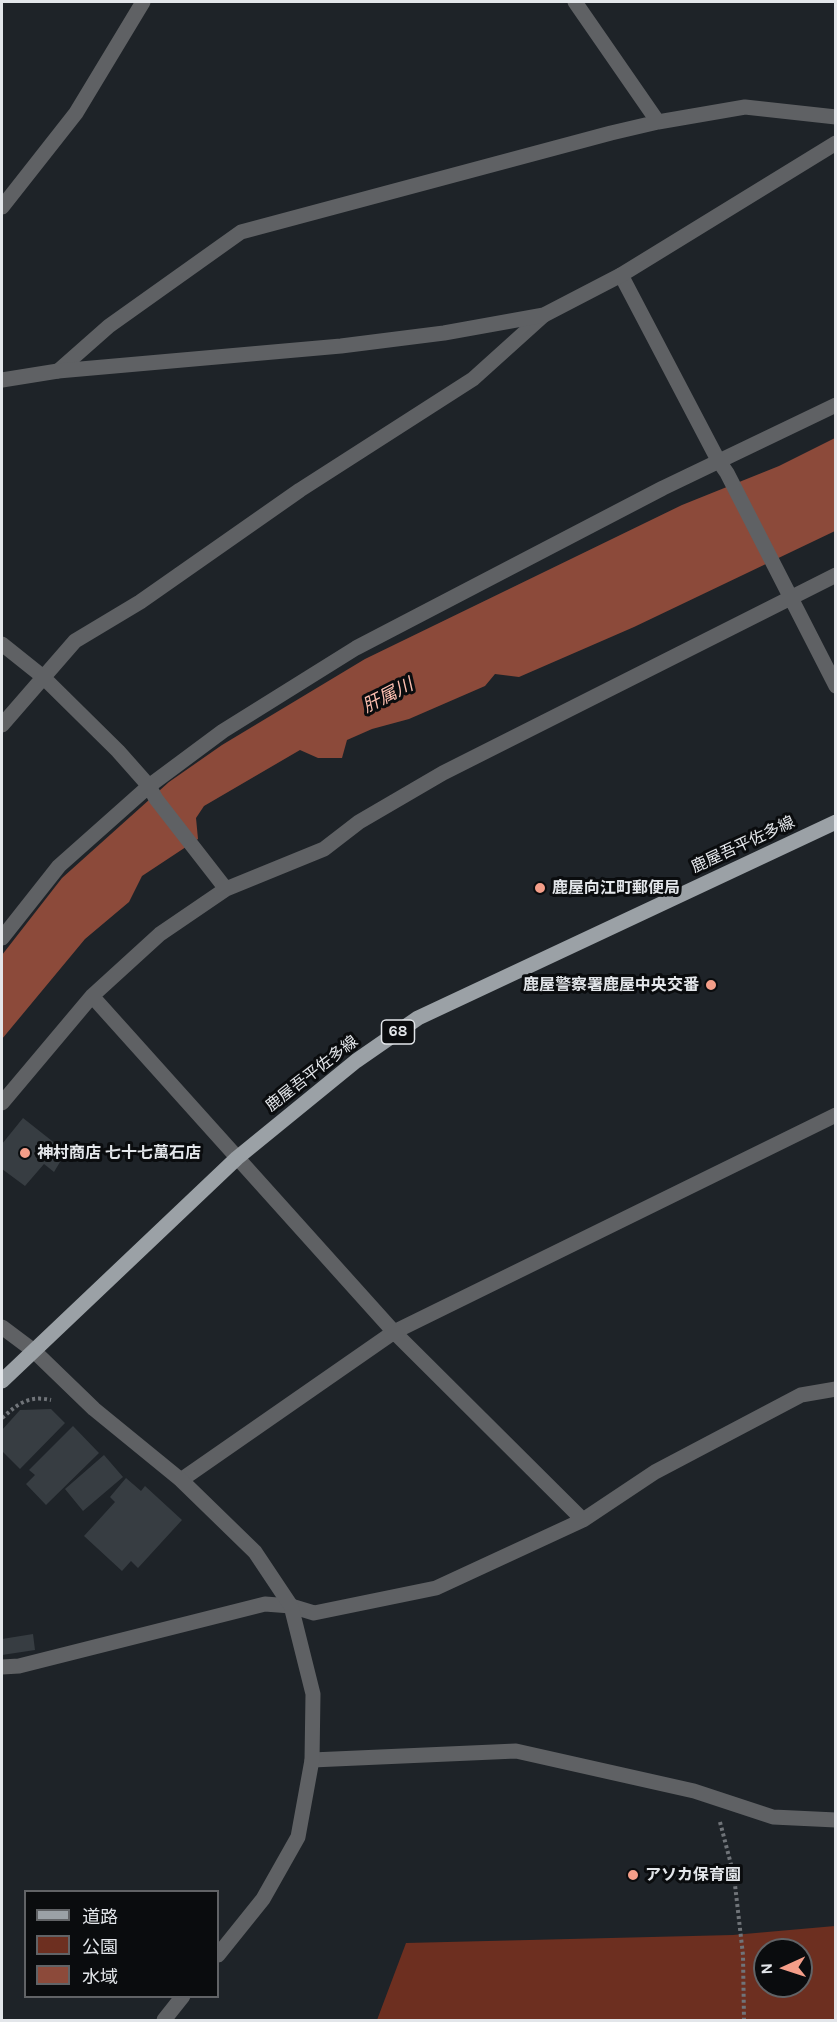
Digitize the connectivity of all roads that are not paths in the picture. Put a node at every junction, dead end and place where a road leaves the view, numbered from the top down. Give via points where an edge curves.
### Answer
1 (142, 2) edge
2 (575, 2) edge
3 (836, 117) edge
4 (658, 122) junction
5 (836, 143) edge
6 (2, 207) edge
7 (621, 276) junction
8 (544, 315) junction
9 (58, 371) junction
10 (2, 380) edge
11 (836, 405) edge
12 (718, 460) junction
13 (836, 575) edge
14 (788, 590) junction
15 (2, 644) edge
16 (42, 676) junction
17 (836, 686) edge
18 (2, 725) edge
19 (152, 793) junction
20 (836, 822) edge
21 (226, 889) junction
22 (2, 938) edge
23 (92, 996) junction
24 (2, 1103) edge
25 (836, 1116) edge
26 (237, 1158) junction
27 (2, 1327) edge
28 (393, 1332) junction
29 (34, 1351) junction
30 (2, 1381) edge
31 (836, 1389) edge
32 (181, 1480) junction
33 (583, 1520) junction
34 (291, 1606) junction
35 (2, 1667) edge
36 (312, 1760) junction
37 (836, 1820) edge
38 (219, 1954) edge
39 (181, 1998) edge
40 (164, 2020) edge

1 - 6 street via 76,114
2 - 4 street
3 - 4 street via 745,107
4 - 9 street via 241,232 109,326
5 - 7 street
7 - 8 street
7 - 12 street
8 - 9 street via 341,346
8 - 16 street via 473,379 300,490 140,602 75,641
9 - 10 street
11 - 12 street
12 - 14 street
12 - 19 street via 356,648 223,731
13 - 14 street
14 - 17 street
14 - 21 street via 443,773 359,822 324,849
15 - 16 street
16 - 18 street
16 - 19 street via 118,751
19 - 21 street
19 - 22 street via 59,866
20 - 26 main road, 鹿屋吾平佐多線 / 68 via 418,1018 356,1061
21 - 23 street via 160,933
23 - 24 street
23 - 26 street
25 - 28 street
26 - 28 street
26 - 29 main road, 鹿屋吾平佐多線 / 68
27 - 29 street
28 - 32 street
28 - 33 street
29 - 30 main road, 鹿屋吾平佐多線 / 68
29 - 32 street via 94,1409
31 - 33 street via 801,1395 655,1472
32 - 34 street via 255,1552
33 - 34 street via 436,1588 314,1613
34 - 35 street via 266,1604
34 - 36 street via 313,1694
36 - 37 street via 516,1751 694,1791 773,1817
36 - 38 street via 298,1837 263,1899
39 - 40 street

